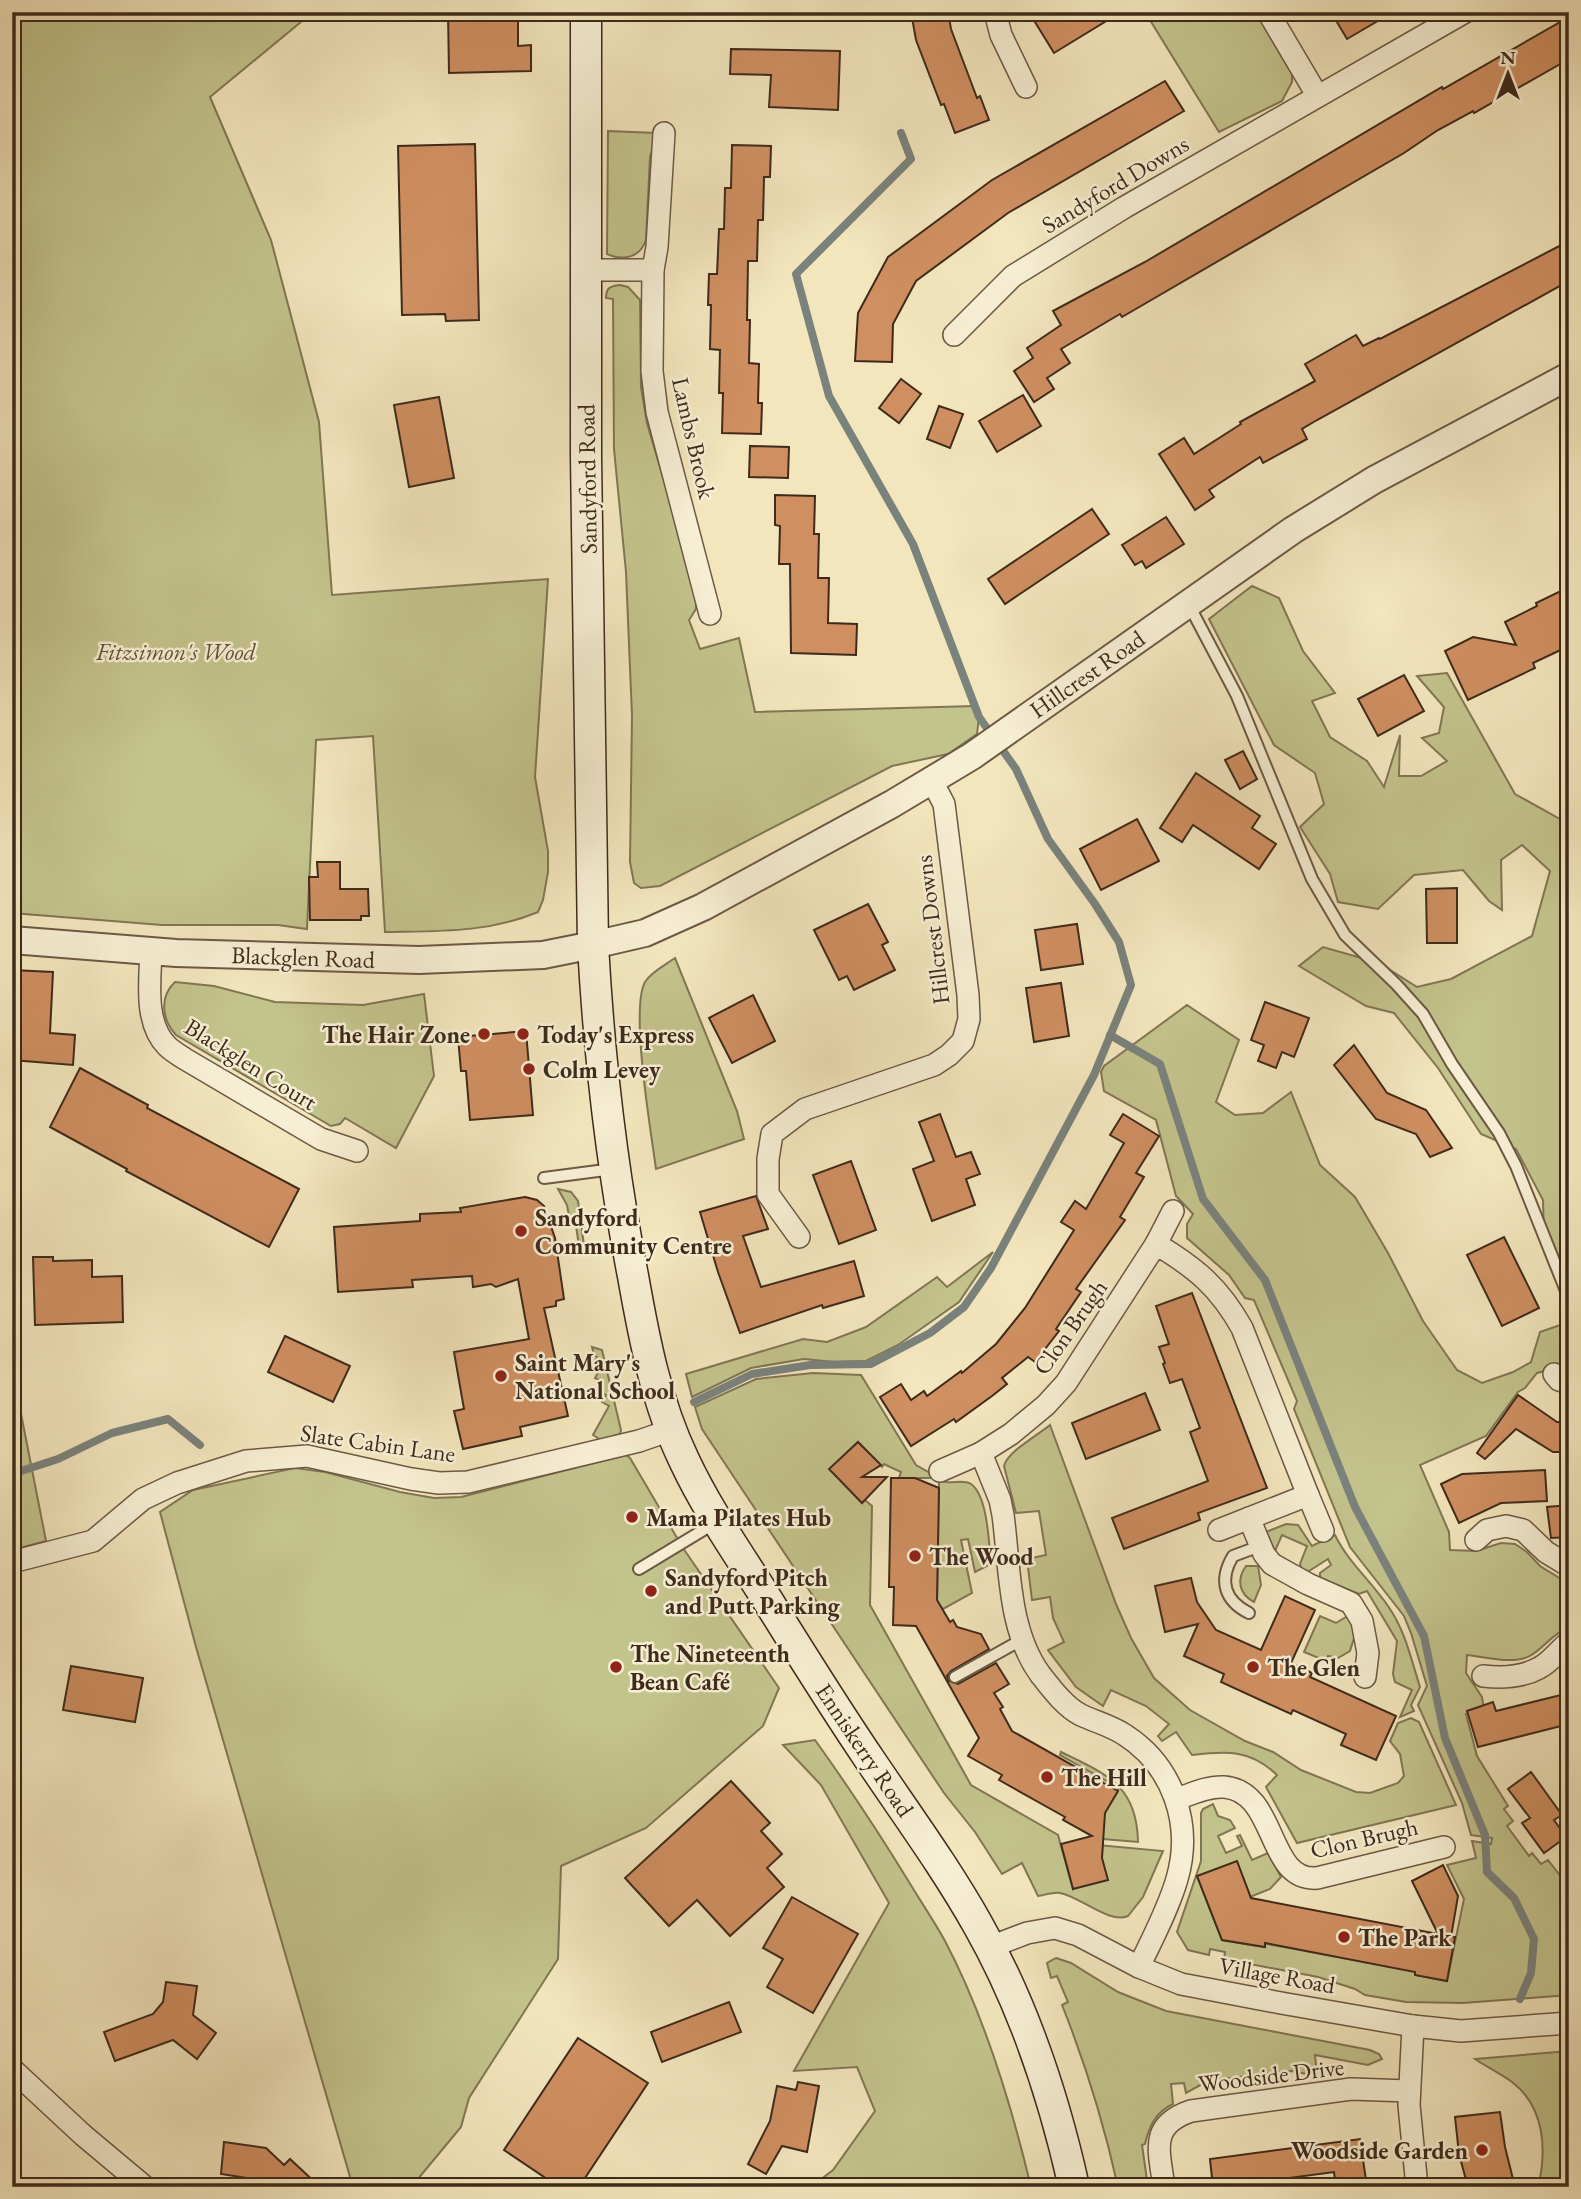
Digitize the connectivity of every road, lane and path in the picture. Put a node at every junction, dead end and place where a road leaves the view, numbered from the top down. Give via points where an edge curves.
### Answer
1 (586, 12) edge
2 (995, 12) edge
3 (1268, 12) edge
4 (1465, 12) edge
5 (1026, 88) dead end
6 (1317, 95) junction
7 (664, 133) dead end
8 (586, 270) junction
9 (653, 270) junction
10 (954, 335) dead end
11 (1569, 376) edge
12 (1188, 602) junction
13 (710, 614) dead end
14 (932, 781) junction
15 (12, 940) edge
16 (593, 945) junction
17 (151, 951) junction
18 (357, 1152) dead end
19 (615, 1169) junction
20 (544, 1178) dead end
21 (1173, 1211) dead end
22 (799, 1237) dead end
23 (1156, 1244) junction
24 (1566, 1291) dead end
25 (671, 1430) junction
26 (981, 1453) junction
27 (940, 1471) dead end
28 (1308, 1495) junction
29 (1250, 1518) junction
30 (717, 1522) junction
31 (1219, 1530) dead end
32 (1323, 1531) dead end
33 (1476, 1540) dead end
34 (1260, 1546) junction
35 (12, 1562) edge
36 (1569, 1566) edge
37 (639, 1569) dead end
38 (1250, 1613) dead end
39 (1023, 1639) junction
40 (1569, 1642) edge
41 (1483, 1676) dead end
42 (955, 1677) dead end
43 (1365, 1677) dead end
44 (1177, 1799) junction
45 (1444, 1847) dead end
46 (990, 1947) junction
47 (1139, 1967) junction
48 (1569, 2023) edge
49 (1413, 2026) junction
50 (12, 2069) edge
51 (1409, 2091) junction
52 (145, 2187) edge
53 (1074, 2187) edge
54 (1164, 2187) edge
55 (1417, 2187) edge

1 - 8 main road, Sandyford Road
2 - 5 street
3 - 6 street
4 - 6 street, Sandyford Downs
6 - 10 street, Sandyford Downs via 1013,276
7 - 9 street, Lambs Brook
8 - 9 street
8 - 16 main road, Sandyford Road
9 - 13 street, Lambs Brook via 652,371 657,412
11 - 12 street, Hillcrest Road via 1376,479
12 - 14 street, Hillcrest Road
12 - 24 lane via 1237,696 1312,879 1345,935 1423,1014 1499,1133 1517,1166
14 - 16 street, Hillcrest Road via 703,907 645,933
14 - 22 street, Hillcrest Downs via 944,804 968,995 969,1019 963,1041 934,1065 805,1109 772,1134 768,1194
15 - 17 street, Blackglen Road
16 - 17 street, Blackglen Road via 543,955 419,960
16 - 19 main road, Enniskerry Road
17 - 18 street, Blackglen Court via 152,1013 166,1045 321,1139
19 - 20 lane
19 - 25 main road, Enniskerry Road via 643,1330
21 - 23 street, Clon Brugh
23 - 26 street, Clon Brugh via 1066,1383 1011,1434
23 - 28 street via 1209,1282 1233,1312
25 - 30 main road, Enniskerry Road
25 - 35 street, Slate Cabin Lane via 468,1482 411,1479 307,1456 254,1459 177,1483 143,1499 93,1541
26 - 27 street, Clon Brugh
26 - 39 street via 1000,1500
28 - 29 street
28 - 32 street
29 - 31 street
29 - 34 street
30 - 37 lane
30 - 46 main road, Enniskerry Road
33 - 36 street via 1487,1530 1507,1526 1523,1530
34 - 38 lane via 1233,1556 1227,1569 1228,1594 1236,1606
34 - 43 street via 1272,1564 1351,1603 1362,1621 1368,1653
39 - 42 lane
39 - 44 street via 1039,1672 1057,1694 1080,1714 1142,1746 1169,1780
40 - 41 street via 1539,1668 1516,1676
44 - 45 street, Clon Brugh via 1221,1786 1247,1794 1291,1871 1302,1878
44 - 47 street via 1182,1837 1177,1880
46 - 47 street, Village Road via 1055,1928
46 - 53 main road, Enniskerry Road via 1041,2067
47 - 49 street, Village Road via 1181,1984
48 - 49 street, Village Road via 1461,2031
49 - 51 street
50 - 52 street
51 - 54 street, Woodside Drive via 1351,2090 1177,2115 1159,2136
51 - 55 street

